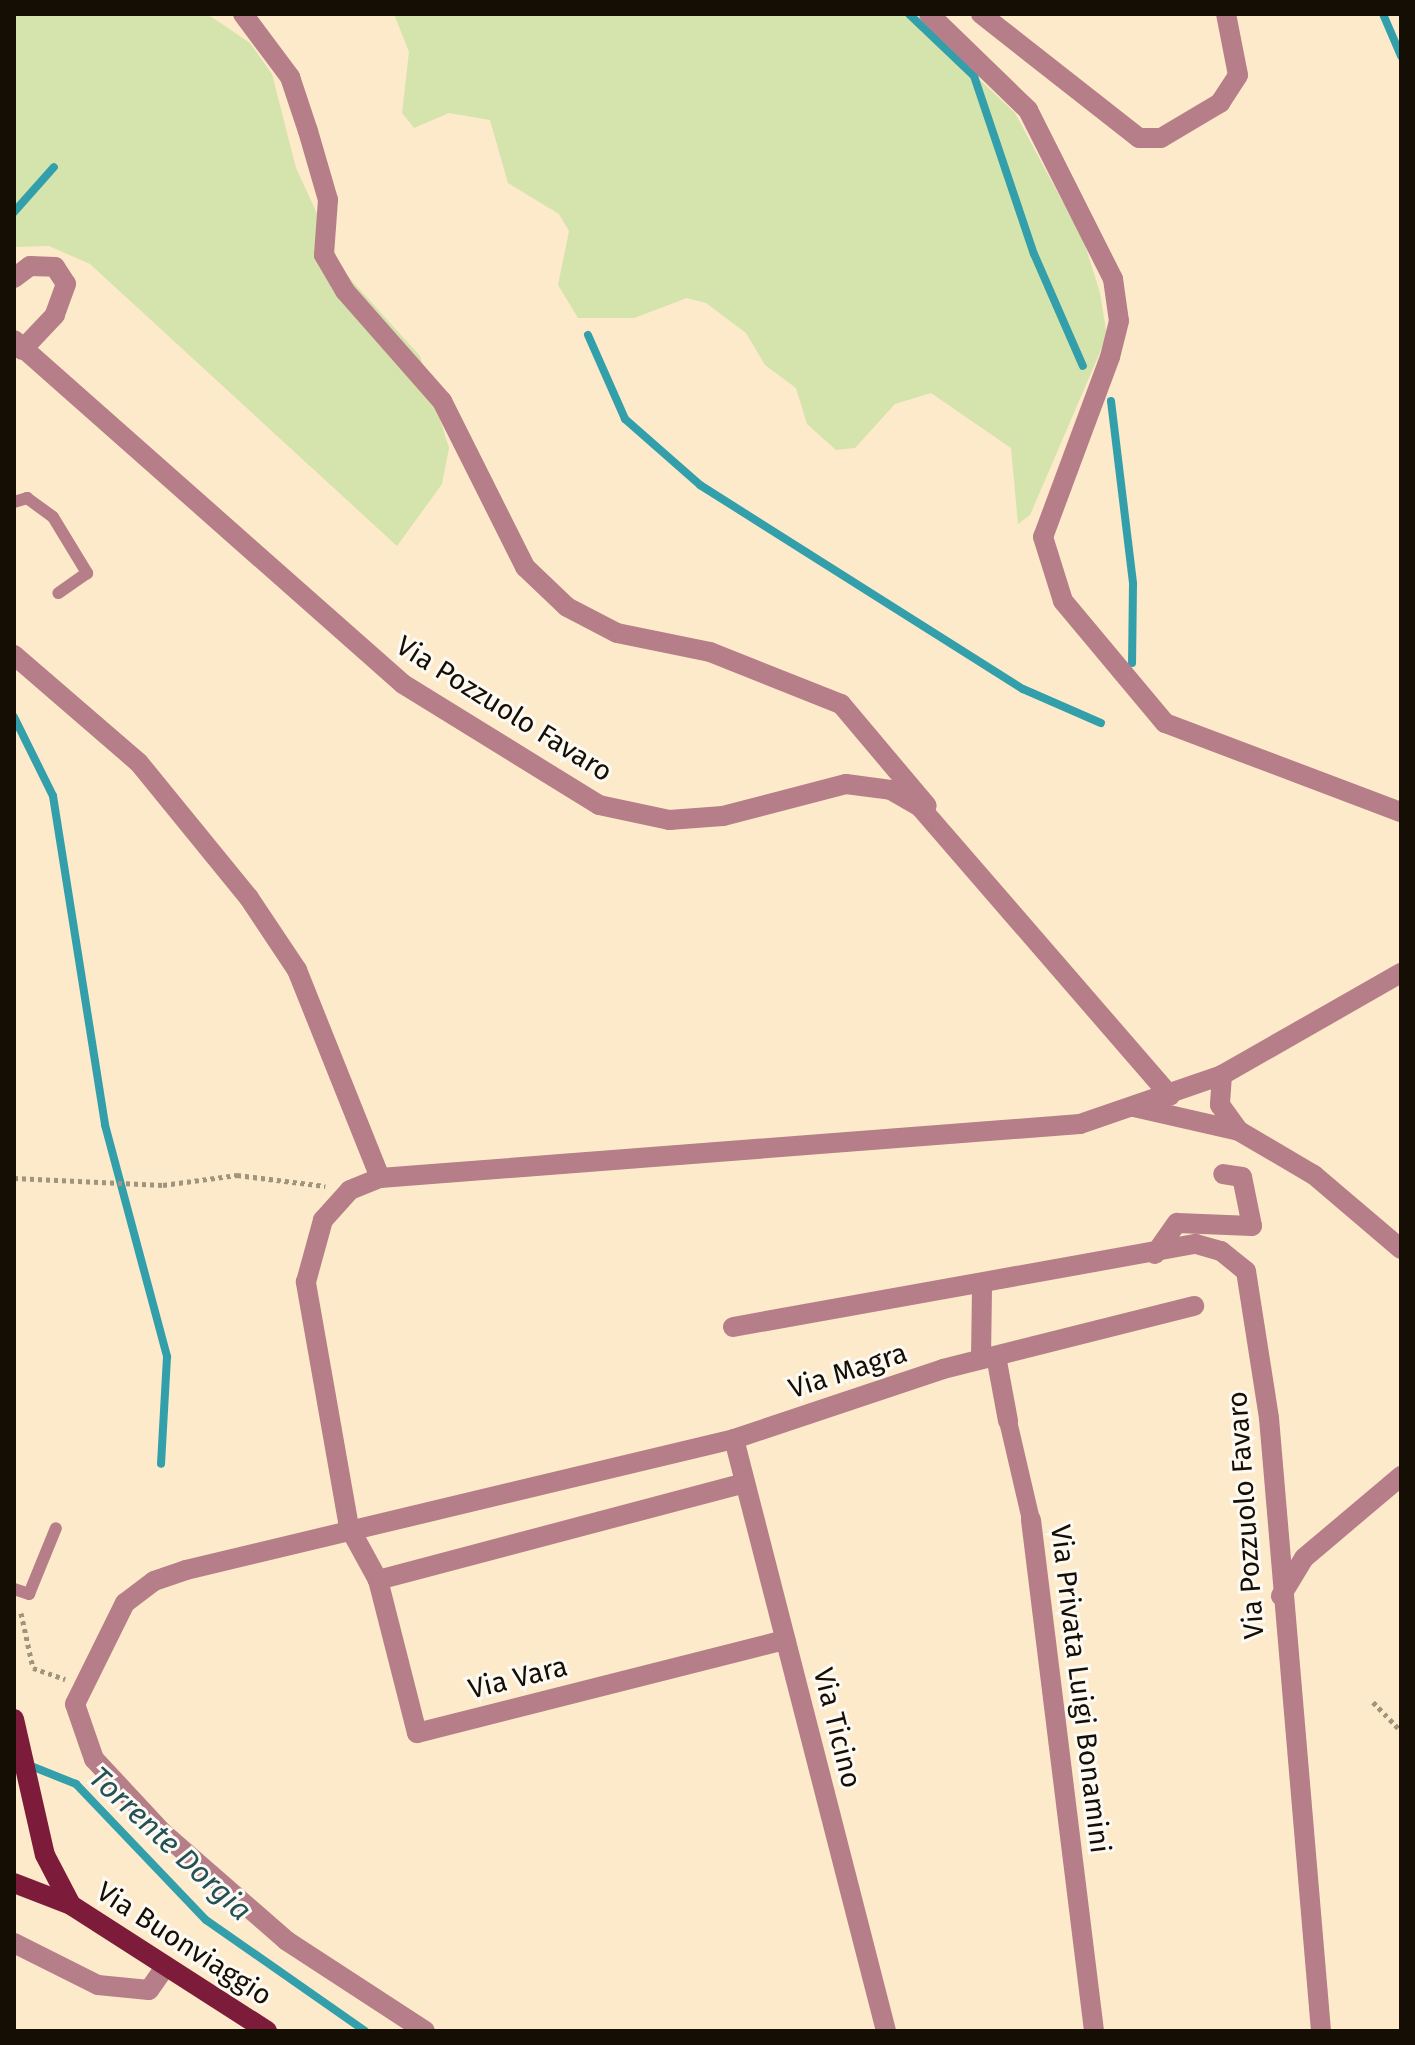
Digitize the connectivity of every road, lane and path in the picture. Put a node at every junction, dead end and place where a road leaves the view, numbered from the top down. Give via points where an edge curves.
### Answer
1 (243, 14) edge
2 (929, 14) edge
3 (981, 14) edge
4 (1226, 14) edge
5 (14, 278) edge
6 (18, 345) edge
7 (14, 502) edge
8 (58, 593) dead end
9 (16, 651) edge
10 (1401, 812) edge
11 (944, 828) junction
12 (1401, 973) edge
13 (1222, 1075) junction
14 (1170, 1096) junction
15 (1134, 1107) junction
16 (1239, 1131) junction
17 (1223, 1174) dead end
18 (14, 1178) edge
19 (380, 1178) junction
20 (350, 1190) junction
21 (1401, 1249) edge
22 (1155, 1254) junction
23 (982, 1286) junction
24 (1194, 1306) dead end
25 (733, 1327) dead end
26 (988, 1358) junction
27 (1008, 1421) joint
28 (734, 1439) junction
29 (1401, 1476) edge
30 (745, 1483) junction
31 (1031, 1520) joint
32 (349, 1527) junction
33 (56, 1528) dead end
34 (378, 1580) junction
35 (14, 1589) edge
36 (29, 1594) junction
37 (1281, 1596) junction
38 (785, 1640) junction
39 (46, 1672) dead end
40 (1373, 1702) dead end
41 (14, 1719) edge
42 (1401, 1731) edge
43 (14, 1883) edge
44 (71, 1905) junction
45 (14, 1943) edge
46 (166, 1966) junction
47 (267, 2031) edge
48 (425, 2031) edge
49 (886, 2031) edge
50 (1094, 2031) edge
51 (1321, 2031) edge

1 - 11 street via 290,77 328,200 324,255 345,291 442,401 525,567 567,607 617,633 710,652 841,704
2 - 10 street via 1028,110 1113,279 1119,321 1110,357 1043,537 1063,601 1165,723
3 - 4 street via 1139,138 1161,138 1220,103 1238,75
5 - 6 street, Via Pozzuolo Favaro via 30,266 55,267 66,284 55,315
6 - 11 street, Via Pozzuolo Favaro via 403,684 599,805 669,820 723,816 846,784 891,790
7 - 8 lane via 35,504 53,517 87,573
9 - 19 street via 139,763 249,898 297,970
11 - 14 street, Via Pozzuolo Favaro
12 - 13 street
13 - 14 street
13 - 16 street via 1220,1105
14 - 15 street
15 - 16 street
15 - 19 street via 1080,1124
16 - 21 street via 1314,1175
17 - 22 street via 1242,1177 1252,1226 1177,1223
18 - 20 path via 163,1185 237,1175
19 - 20 street
20 - 32 street, Via Vara via 323,1220 306,1282
22 - 23 street, Via Pozzuolo Favaro
22 - 37 street, Via Pozzuolo Favaro via 1207,1244 1246,1271 1269,1418
23 - 25 street, Via Pozzuolo Favaro
23 - 26 street
24 - 26 street, Via Magra
26 - 27 street, Via Privata Luigi Bonamini
26 - 28 street, Via Magra
27 - 31 street, Via Privata Luigi Bonamini
28 - 30 street, Via Ticino
28 - 32 street
29 - 37 street via 1304,1558
30 - 34 street
30 - 38 street, Via Ticino
31 - 50 street, Via Privata Luigi Bonamini
32 - 34 street, Via Vara
32 - 48 street via 147,1585 113,1619 75,1704 94,1759 163,1833 287,1941
33 - 36 lane
34 - 38 street, Via Vara via 417,1733
35 - 36 lane
36 - 39 path via 21,1611 33,1668
37 - 51 street, Via Pozzuolo Favaro
38 - 49 street, Via Ticino
40 - 42 path
41 - 44 main road, Via Buonviaggio via 45,1855
43 - 44 main road, Via Buonviaggio
44 - 46 main road, Via Buonviaggio
45 - 46 street via 98,1985 149,1990
46 - 47 main road, Via Buonviaggio

